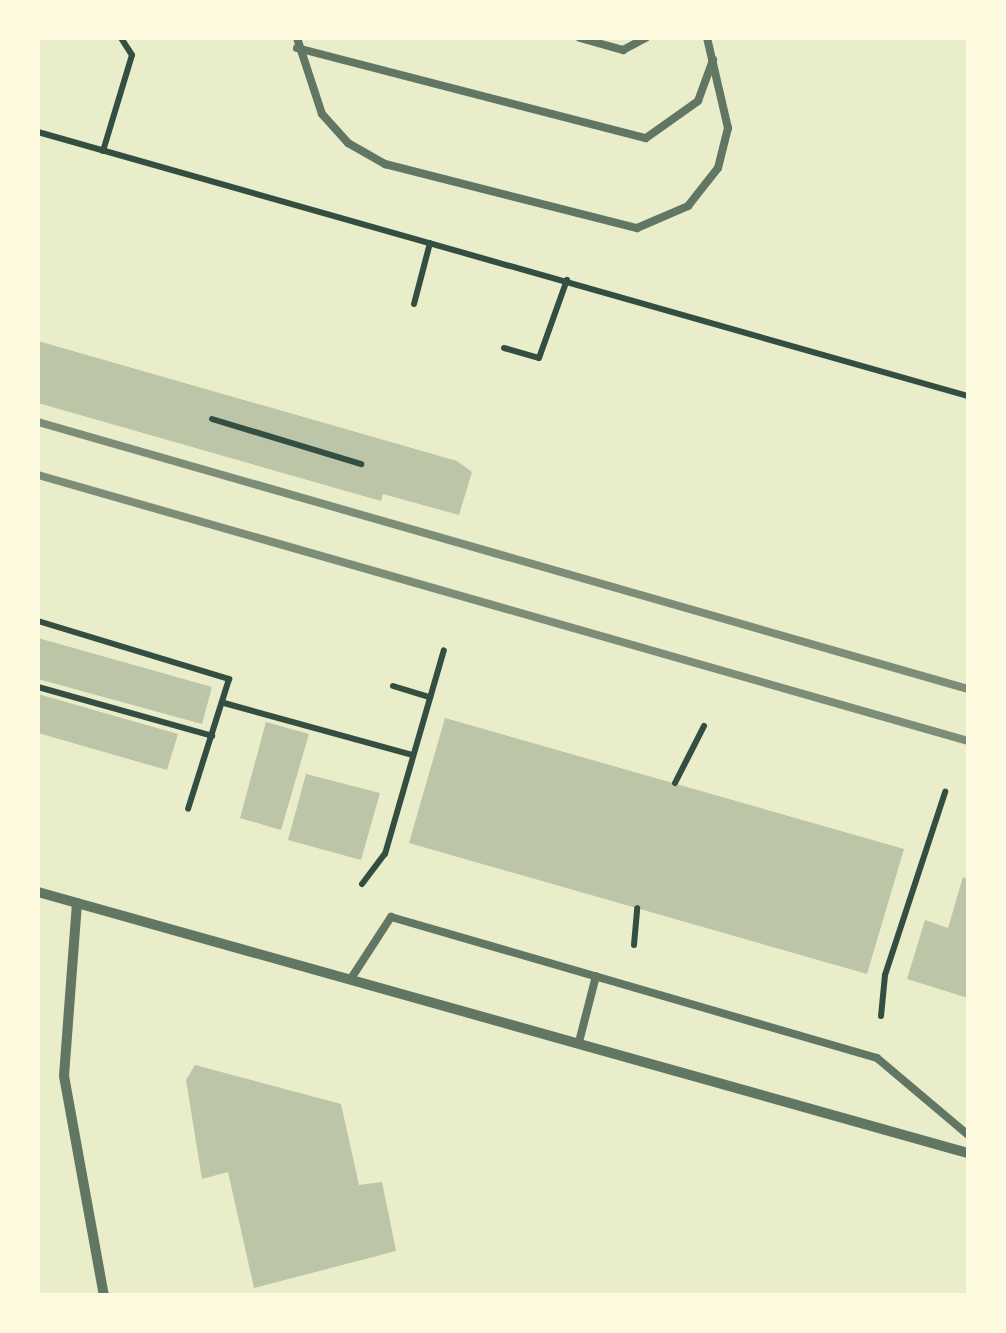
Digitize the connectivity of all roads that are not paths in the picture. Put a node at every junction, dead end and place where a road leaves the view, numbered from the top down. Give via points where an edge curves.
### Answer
1 (580, 38) edge
2 (646, 38) edge
3 (708, 38) edge
4 (297, 43) edge
5 (714, 56) junction
6 (38, 892) edge
7 (76, 903) junction
8 (596, 976) junction
9 (352, 977) junction
10 (579, 1042) junction
11 (968, 1135) edge
12 (968, 1153) edge
13 (104, 1296) edge

1 - 2 lane via 622,50
3 - 5 lane
4 - 5 lane via 646,138 698,101
4 - 5 lane via 322,114 348,143 385,164 637,228 688,206 718,168 728,128
6 - 7 street
7 - 9 street
7 - 13 street via 64,1076
8 - 9 lane via 391,918
8 - 10 lane
8 - 11 lane via 877,1058
9 - 10 street
10 - 12 street

